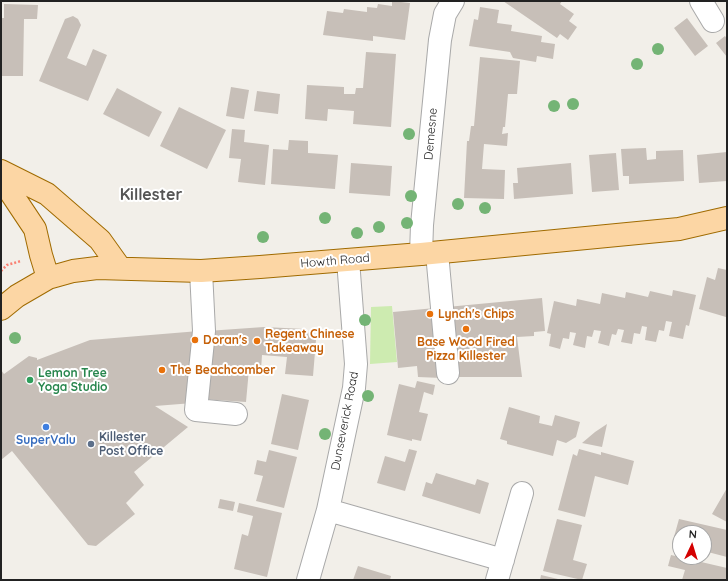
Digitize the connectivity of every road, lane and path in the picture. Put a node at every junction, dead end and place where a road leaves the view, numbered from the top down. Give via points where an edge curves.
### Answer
1 (701, 1) edge
2 (445, 5) edge
3 (712, 21) dead end
4 (1, 171) edge
5 (1, 178) edge
6 (727, 218) edge
7 (678, 229) junction
8 (727, 232) edge
9 (429, 254) junction
10 (348, 260) junction
11 (120, 268) junction
12 (201, 271) junction
13 (48, 278) junction
14 (1, 309) edge
15 (448, 373) dead end
16 (236, 414) dead end
17 (522, 493) dead end
18 (328, 510) junction
19 (500, 570) edge
20 (308, 580) edge

1 - 3 street
2 - 9 street, Demesne via 422,225
4 - 11 main road via 47,194 100,240
5 - 13 main road via 34,229
6 - 7 main road, Howth Road
7 - 8 main road, Howth Road
7 - 9 main road, Howth Road
9 - 10 main road, Howth Road
9 - 15 street, Demesne
10 - 12 main road, Howth Road
10 - 18 street, Dunseverick Road via 356,364 354,388
11 - 12 main road, Howth Road
11 - 13 main road, Howth Road via 81,270
12 - 16 street via 204,331 196,410
13 - 14 main road, Howth Road via 17,296
17 - 19 street
18 - 19 street
18 - 20 street, Dunseverick Road

